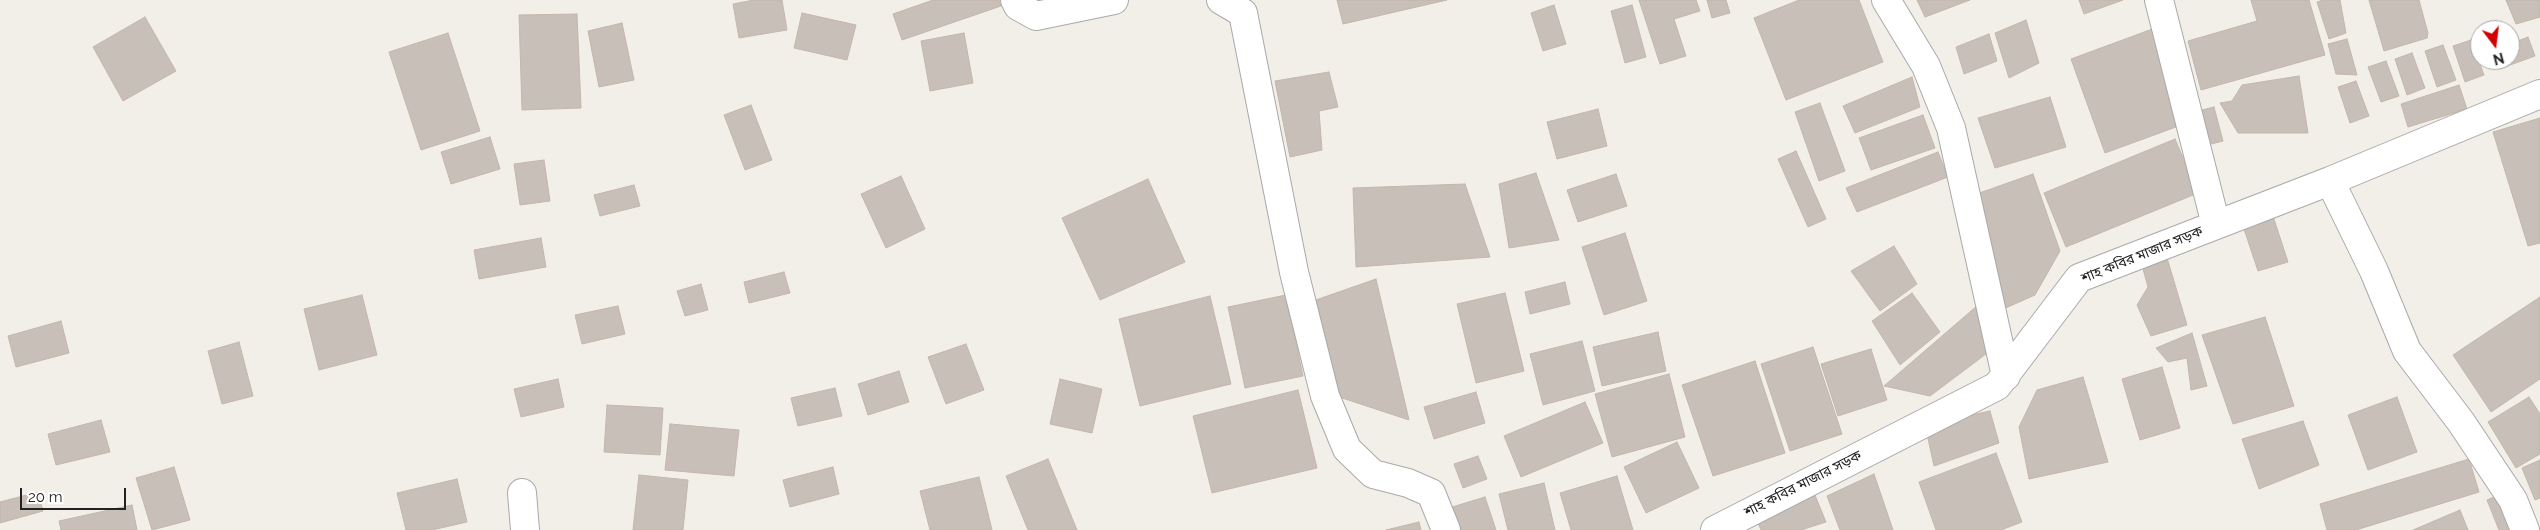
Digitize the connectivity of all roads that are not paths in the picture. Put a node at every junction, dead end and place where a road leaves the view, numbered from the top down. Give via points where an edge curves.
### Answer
1 (1015, 0) edge
2 (1114, 0) edge
3 (1221, 0) edge
4 (1886, 0) edge
5 (2159, 0) edge
6 (2540, 94) edge
7 (2330, 181) junction
8 (2216, 226) junction
9 (2006, 376) junction
10 (522, 493) dead end
11 (525, 530) edge
12 (1446, 530) edge
13 (1715, 530) edge
14 (2525, 530) edge

1 - 2 street via 1018,6 1036,16
3 - 12 street via 1243,13 1294,272 1325,396 1347,449 1373,474 1431,493
4 - 9 street via 1926,66 1951,128
5 - 8 street
6 - 7 street, শাহ কবির মাজার সড়ক
7 - 8 street, শাহ কবির মাজার সড়ক
7 - 14 street via 2374,271 2407,351 2461,422 2513,500
8 - 9 street, শাহ কবির মাজার সড়ক via 2079,278
9 - 13 street, শাহ কবির মাজার সড়ক via 1997,386
10 - 11 street

